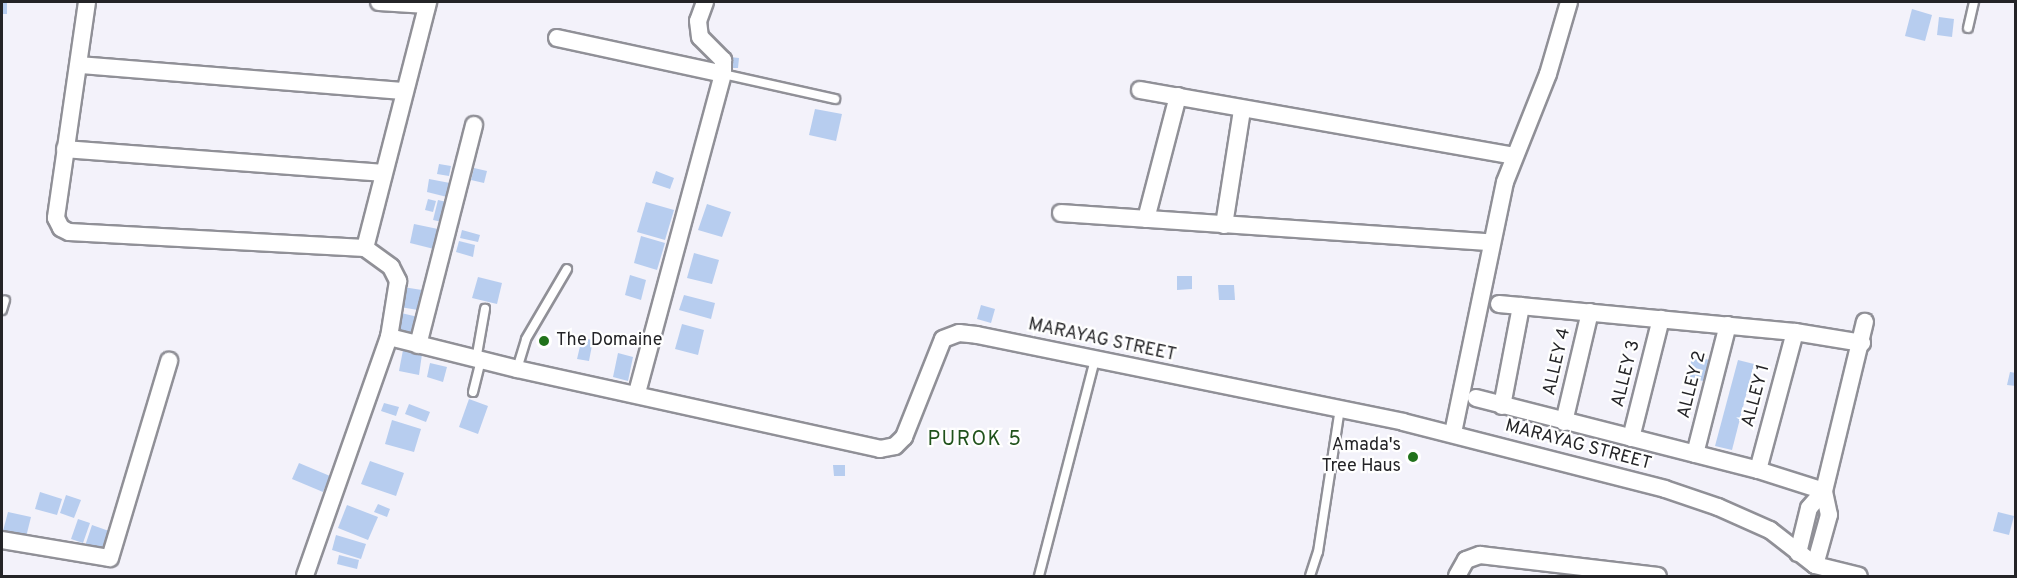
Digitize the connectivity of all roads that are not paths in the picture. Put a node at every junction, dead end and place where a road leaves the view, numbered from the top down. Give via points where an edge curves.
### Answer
1 (87, 2) edge
2 (380, 2) edge
3 (705, 2) edge
4 (1569, 2) edge
5 (1974, 2) edge
6 (428, 3) edge
7 (1968, 28) dead end
8 (556, 38) dead end
9 (80, 65) junction
10 (723, 74) junction
11 (1140, 90) dead end
12 (404, 91) junction
13 (1178, 96) junction
14 (835, 99) dead end
15 (1242, 110) junction
16 (474, 125) dead end
17 (65, 149) junction
18 (1514, 156) junction
19 (382, 173) junction
20 (1060, 213) dead end
21 (1146, 219) junction
22 (1224, 225) junction
23 (1491, 242) junction
24 (365, 248) junction
25 (567, 269) dead end
26 (5, 300) dead end
27 (1499, 304) dead end
28 (1521, 306) junction
29 (485, 309) dead end
30 (2, 310) edge
31 (1590, 312) junction
32 (1661, 319) junction
33 (1865, 322) dead end
34 (1728, 325) junction
35 (1795, 332) junction
36 (389, 337) junction
37 (1862, 343) junction
38 (418, 345) junction
39 (1095, 360) junction
40 (479, 361) junction
41 (169, 362) dead end
42 (517, 369) junction
43 (473, 392) dead end
44 (637, 393) junction
45 (1476, 398) dead end
46 (1502, 406) junction
47 (1340, 409) junction
48 (1564, 422) junction
49 (1453, 433) junction
50 (1631, 438) junction
51 (1695, 454) junction
52 (1758, 470) junction
53 (1824, 491) junction
54 (2, 540) edge
55 (1798, 554) junction
56 (1815, 565) junction
57 (305, 576) edge
58 (1039, 576) edge
59 (1310, 576) edge
60 (1457, 576) edge
61 (1658, 576) edge
62 (1859, 576) edge

1 - 9 street
2 - 6 street
3 - 10 street via 698,21 700,37 723,60
4 - 18 street via 1548,74
5 - 7 lane
6 - 12 street
8 - 10 street
9 - 12 street
9 - 17 street
10 - 14 lane
10 - 44 street
11 - 13 street
12 - 19 street
13 - 15 street
13 - 21 street
15 - 18 street
15 - 22 street
16 - 38 street
17 - 19 street
17 - 24 street via 56,218 69,232
18 - 23 street
19 - 24 street
20 - 21 street
21 - 22 street
22 - 23 street
23 - 49 street
24 - 36 street via 391,267 398,281
25 - 42 lane via 526,339
26 - 30 lane
27 - 28 street
28 - 31 street
28 - 46 street
29 - 40 lane
31 - 32 street
31 - 48 street, ALLEY 4
32 - 34 street
32 - 50 street, ALLEY 3
33 - 37 street
34 - 35 street
34 - 51 street, ALLEY 2
35 - 37 street
35 - 52 street, ALLEY 1
36 - 38 street, MARAYAG STREET
36 - 57 street
37 - 53 street
38 - 40 street, MARAYAG STREET
39 - 44 street, MARAYAG STREET via 977,335 959,333 943,339 904,437 895,446 880,449
39 - 47 street, MARAYAG STREET
39 - 58 lane
40 - 42 street, MARAYAG STREET
40 - 43 lane
41 - 54 street via 110,558
42 - 44 street, MARAYAG STREET
45 - 46 street
46 - 48 street
47 - 49 street, MARAYAG STREET
47 - 59 lane
48 - 50 street
49 - 55 street, MARAYAG STREET via 1665,489 1718,507 1770,530
50 - 51 street
51 - 52 street
52 - 53 street
53 - 55 street via 1809,508
53 - 56 street via 1829,515
55 - 56 street, MARAYAG STREET
56 - 62 street, MARAYAG STREET
60 - 61 street via 1466,560 1480,555

